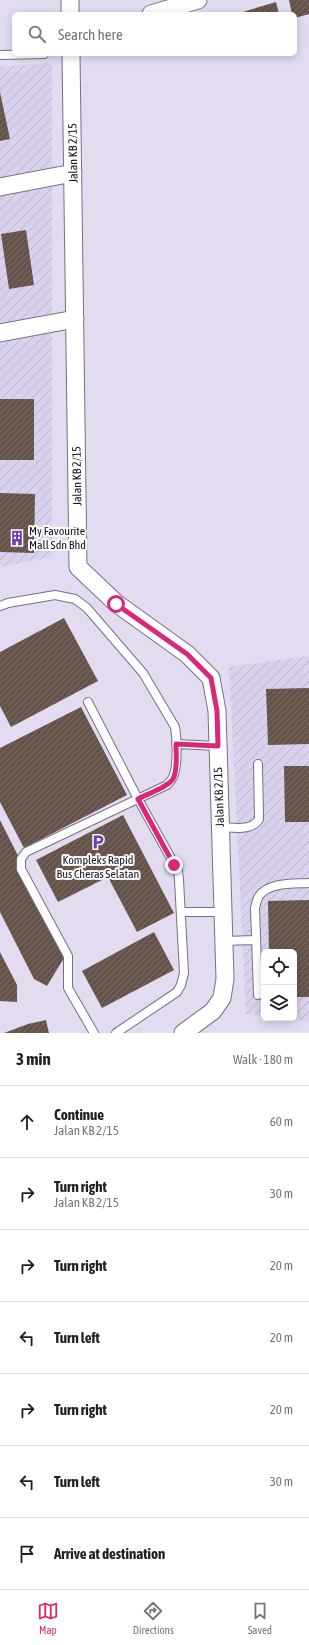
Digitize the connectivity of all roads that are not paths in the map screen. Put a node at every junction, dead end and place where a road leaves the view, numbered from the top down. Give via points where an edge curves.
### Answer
1 (70, 0) edge
2 (198, 0) edge
3 (70, 12) edge
4 (159, 12) edge
5 (0, 55) edge
6 (12, 55) edge
7 (71, 56) edge
8 (73, 173) junction
9 (0, 187) edge
10 (75, 319) junction
11 (0, 333) edge
12 (0, 606) edge
13 (88, 702) dead end
14 (176, 744) junction
15 (218, 746) junction
16 (258, 764) dead end
17 (138, 799) junction
18 (220, 827) junction
19 (309, 883) edge
20 (181, 912) junction
21 (223, 912) junction
22 (255, 940) junction
23 (224, 941) junction
24 (258, 994) dead end
25 (94, 1033) edge
26 (116, 1033) edge
27 (183, 1033) edge

1 - 3 street
2 - 4 street
5 - 6 lane
7 - 8 street, Jalan KB 2/15
8 - 9 street
8 - 10 street, Jalan KB 2/15
10 - 11 street
10 - 15 street, Jalan KB 2/15 via 78,567 116,604 187,654 211,678 217,711
12 - 14 lane via 55,595 75,599 86,608 143,673 175,727
13 - 17 lane
14 - 15 lane
14 - 17 lane via 173,778 167,784
15 - 18 street, Jalan KB 2/15
16 - 18 lane via 257,824 251,827
17 - 20 lane via 178,871
17 - 25 lane via 26,852 21,859 21,869 68,956 68,988
18 - 21 street, Jalan KB 2/15
19 - 22 lane via 267,889 258,897 255,908
20 - 21 lane
20 - 26 lane via 184,973 181,985 177,992
21 - 23 street, Jalan KB 2/15
22 - 23 lane
22 - 24 lane
23 - 27 street, Jalan KB 2/15 via 225,979 222,998 213,1011

